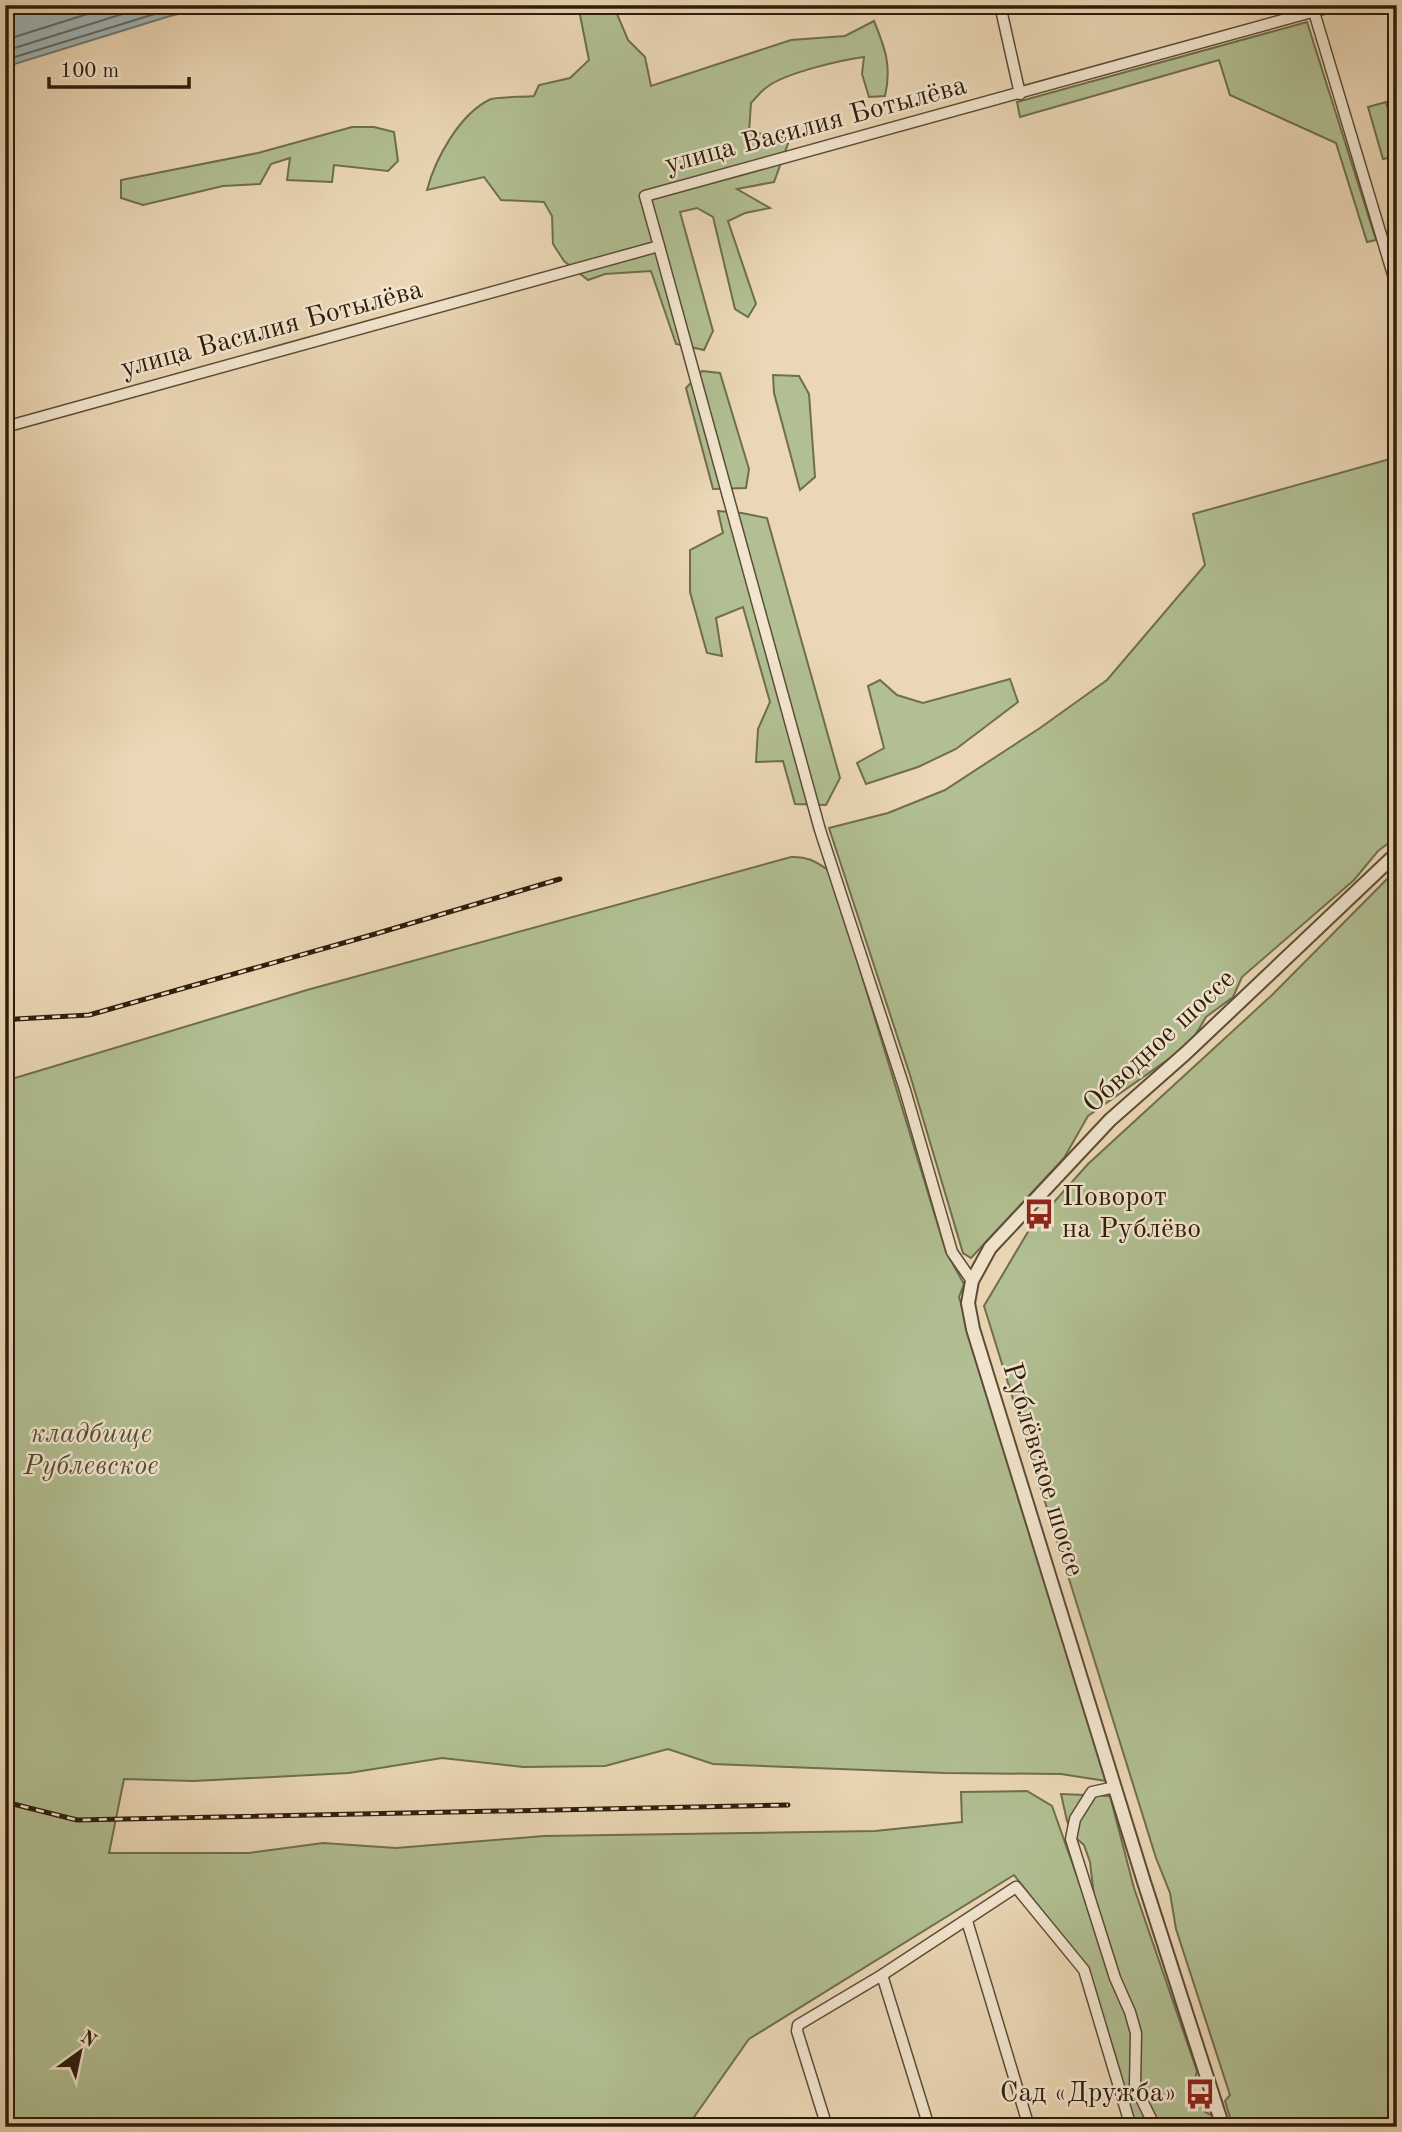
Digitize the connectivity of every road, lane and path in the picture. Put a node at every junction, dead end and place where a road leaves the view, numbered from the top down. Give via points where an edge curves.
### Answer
1 (1000, 5) edge
2 (1337, 5) edge
3 (1314, 12) junction
4 (1020, 94) junction
5 (659, 246) junction
6 (1397, 288) edge
7 (5, 427) edge
8 (1397, 853) edge
9 (972, 1281) junction
10 (1115, 1787) junction
11 (967, 1921) junction
12 (882, 1975) junction
13 (827, 2127) edge
14 (929, 2127) edge
15 (1028, 2127) edge
16 (1131, 2127) edge
17 (1155, 2127) edge
18 (1223, 2127) edge

1 - 4 street
2 - 3 street, улица Василия Ботылёва
3 - 4 street, улица Василия Ботылёва
3 - 6 street
4 - 5 street, улица Василия Ботылёва via 645,196
5 - 7 street, улица Василия Ботылёва
5 - 9 street via 820,830 905,1090 952,1252
8 - 9 street, Обводное шоссе via 1110,1120 990,1248
9 - 10 street, Рублёвское шоссе via 968,1303 973,1329
10 - 17 street via 1092,1792 1075,1819 1071,1839 1130,2012 1136,2033 1135,2086
10 - 18 street, Рублёвское шоссе
11 - 12 street
11 - 15 street
11 - 16 street via 1016,1887 1020,1889 1084,1970
12 - 13 street via 798,2025
12 - 14 street

